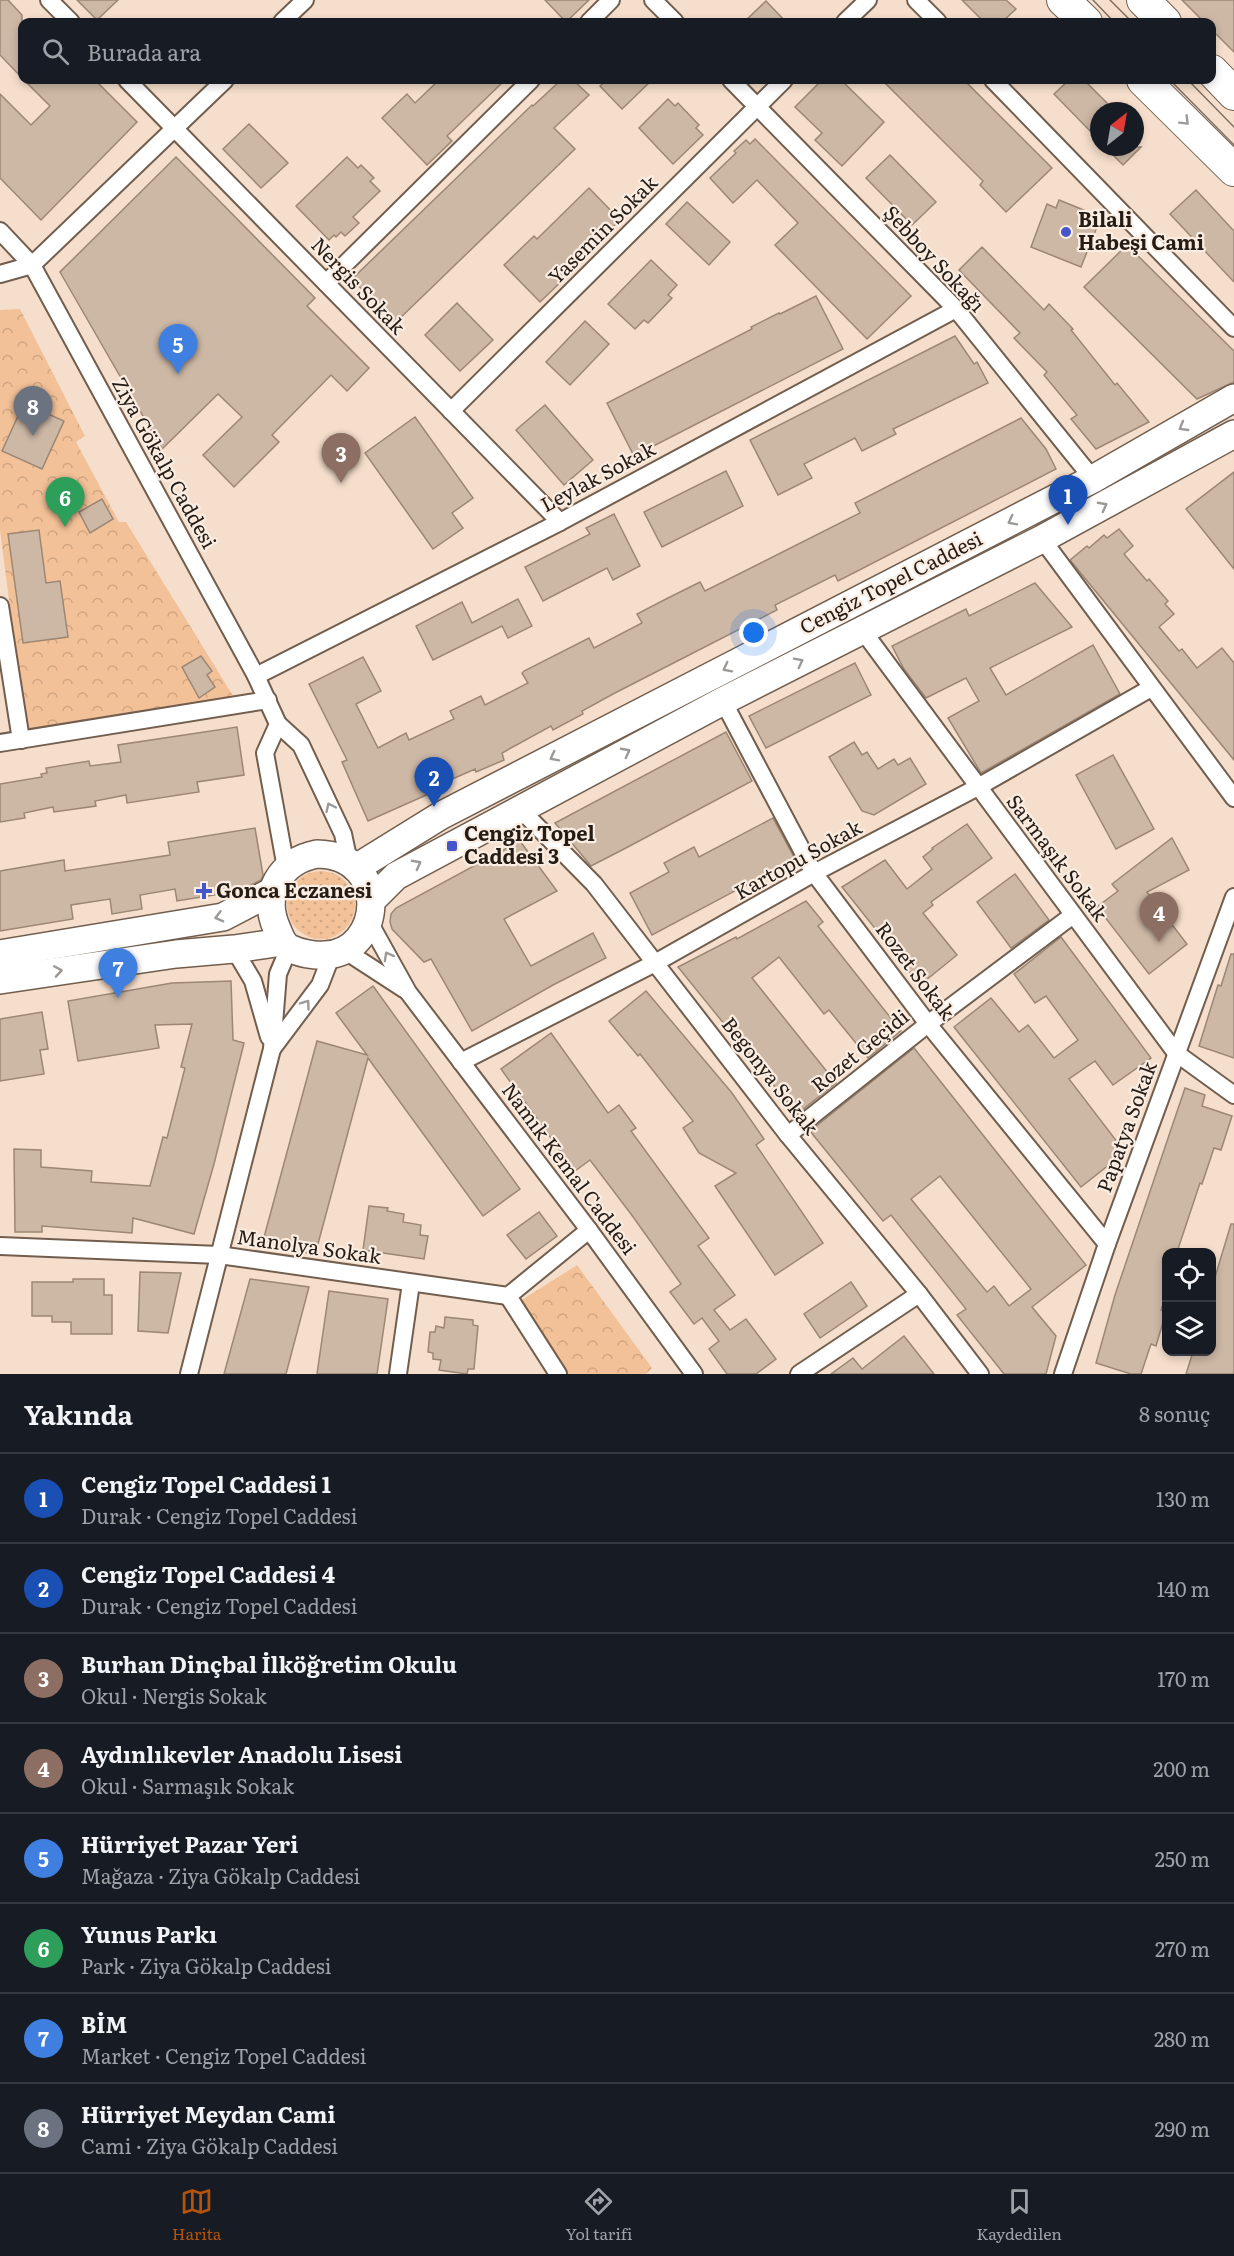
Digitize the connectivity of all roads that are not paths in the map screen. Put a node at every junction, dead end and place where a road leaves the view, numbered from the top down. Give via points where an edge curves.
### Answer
1 (49, 0) edge
2 (305, 0) edge
3 (611, 0) edge
4 (653, 0) edge
5 (868, 0) edge
6 (916, 0) edge
7 (1063, 0) edge
8 (1143, 0) edge
9 (67, 18) edge
10 (286, 18) edge
11 (593, 18) edge
12 (671, 18) edge
13 (849, 18) edge
14 (934, 18) edge
15 (1082, 18) edge
16 (1161, 18) edge
17 (1216, 75) edge
18 (131, 84) edge
19 (221, 84) edge
20 (527, 84) edge
21 (735, 84) edge
22 (780, 84) edge
23 (997, 84) edge
24 (1147, 84) edge
25 (1234, 94) edge
26 (756, 106) junction
27 (175, 129) junction
28 (1234, 170) edge
29 (0, 231) edge
30 (32, 265) junction
31 (0, 274) edge
32 (326, 283) junction
33 (956, 309) junction
34 (1234, 328) edge
35 (1234, 398) edge
36 (451, 411) junction
37 (1231, 442) edge
38 (1093, 479) junction
39 (560, 522) junction
40 (1042, 539) junction
41 (0, 606) edge
42 (863, 631) junction
43 (256, 676) junction
44 (1151, 688) junction
45 (268, 700) junction
46 (723, 701) junction
47 (279, 724) junction
48 (21, 740) junction
49 (0, 744) edge
50 (978, 788) junction
51 (1234, 798) edge
52 (520, 809) junction
53 (352, 865) junction
54 (286, 868) junction
55 (814, 873) junction
56 (271, 892) junction
57 (1234, 897) edge
58 (370, 910) junction
59 (1073, 915) junction
60 (286, 945) junction
61 (234, 950) junction
62 (338, 952) junction
63 (0, 954) edge
64 (655, 963) junction
65 (0, 980) edge
66 (408, 992) junction
67 (928, 1024) junction
68 (273, 1049) junction
69 (1176, 1053) junction
70 (461, 1062) junction
71 (1234, 1095) edge
72 (788, 1135) junction
73 (589, 1230) junction
74 (1107, 1244) junction
75 (0, 1246) edge
76 (219, 1255) junction
77 (411, 1283) junction
78 (919, 1294) junction
79 (508, 1296) junction
80 (189, 1374) edge
81 (398, 1374) edge
82 (558, 1374) edge
83 (694, 1374) edge
84 (800, 1374) edge
85 (980, 1374) edge
86 (1063, 1374) edge

1 - 9 street
2 - 10 street
3 - 11 street
4 - 12 street
5 - 13 street
6 - 14 street
7 - 15 highway
8 - 16 highway
17 - 25 highway
18 - 27 street, Nergis Sokak
19 - 27 street
20 - 32 street
21 - 26 street, Şebboy Sokağı
22 - 26 street, Yasemin Sokak
23 - 34 street
24 -> 28 highway
26 - 33 street, Şebboy Sokağı
26 - 36 street, Yasemin Sokak
27 - 30 street
27 - 32 street, Nergis Sokak
29 - 30 street, Ziya Gökalp Caddesi
30 - 31 street
30 - 43 street, Ziya Gökalp Caddesi
32 - 36 street, Nergis Sokak
33 - 38 street, Şebboy Sokağı
33 - 39 street, Leylak Sokak
35 -> 38 main road, Cengiz Topel Caddesi
36 - 39 street, Nergis Sokak
40 -> 37 main road, Cengiz Topel Caddesi
38 -> 53 main road, Cengiz Topel Caddesi
39 - 43 street, Leylak Sokak
40 - 42 main road, Cengiz Topel Caddesi
40 - 44 street
41 - 48 street
46 -> 42 main road, Cengiz Topel Caddesi
42 - 50 street, Sarmaşık Sokak
43 - 45 street, Ziya Gökalp Caddesi
44 - 50 street, Kartopu Sokak
44 - 51 street
45 - 47 street, Ziya Gökalp Caddesi
45 - 48 street
52 -> 46 main road, Cengiz Topel Caddesi
46 - 55 street, Rozet Sokak
53 -> 47 street, Ziya Gökalp Caddesi via 343,834 301,745
47 - 54 street via 265,753
48 - 49 street
50 - 55 street, Kartopu Sokak
50 - 59 street, Sarmaşık Sokak
58 -> 52 main road, Cengiz Topel Caddesi via 396,876
52 - 64 street, Begonya Sokak via 594,884
53 - 54 main road via 328,854 317,854 305,856
53 - 58 main road via 365,879
54 - 56 main road
55 - 64 street, Kartopu Sokak
55 - 67 street, Rozet Sokak
56 - 60 main road via 273,921
56 -> 63 main road via 223,917
57 - 69 street, Papatya Sokak
58 - 62 main road via 357,942
66 -> 58 street, Namık Kemal Caddesi
59 - 67 street, Rozet Geçidi
59 - 69 street, Sarmaşık Sokak
60 - 61 main road
60 - 62 main road via 315,955
60 - 68 street via 278,974
65 -> 61 main road via 176,954
61 - 68 street via 253,981
62 - 66 street, Namık Kemal Caddesi
68 -> 62 street via 320,985
64 - 70 street, Kartopu Sokak
64 - 72 street, Begonya Sokak
66 - 70 street, Namık Kemal Caddesi
67 - 72 street, Rozet Geçidi
67 - 74 street, Rozet Sokak
68 - 76 street
69 - 71 street, Sarmaşık Sokak
69 - 74 street, Papatya Sokak
70 - 73 street, Namık Kemal Caddesi
72 - 78 street, Begonya Sokak
73 - 79 street
73 - 83 street, Namık Kemal Caddesi
74 - 86 street, Papatya Sokak
75 - 76 street, Manolya Sokak
76 - 77 street, Manolya Sokak
76 - 80 street
77 - 79 street, Manolya Sokak
77 - 81 street
78 - 84 street
78 - 85 street, Begonya Sokak
79 - 82 street

